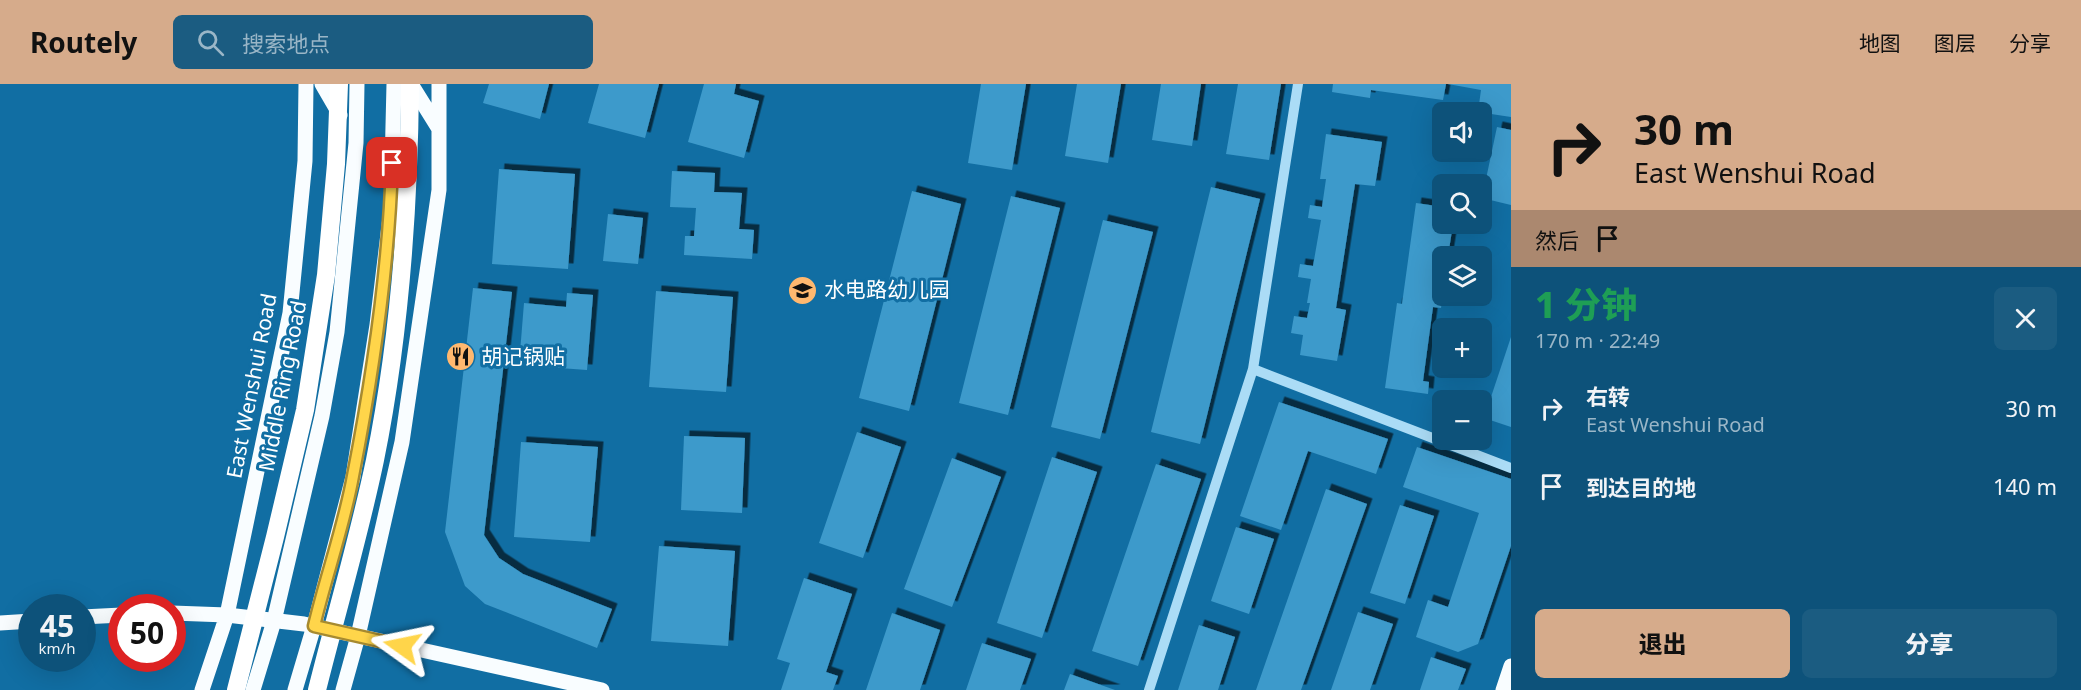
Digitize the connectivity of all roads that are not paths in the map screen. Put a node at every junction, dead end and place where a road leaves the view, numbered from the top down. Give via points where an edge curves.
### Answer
1 (306, 84) edge
2 (322, 84) edge
3 (339, 84) edge
4 (357, 84) edge
5 (394, 84) edge
6 (411, 84) edge
7 (439, 84) edge
8 (1298, 84) edge
9 (439, 129) junction
10 (356, 143) junction
11 (1253, 369) junction
12 (1511, 468) edge
13 (186, 614) edge
14 (227, 615) junction
15 (274, 621) junction
16 (18, 622) edge
17 (0, 623) edge
18 (314, 626) junction
19 (358, 636) junction
20 (1511, 666) edge
21 (202, 690) edge
22 (236, 690) edge
23 (253, 690) edge
24 (295, 690) edge
25 (317, 690) edge
26 (343, 690) edge
27 (602, 690) edge
28 (1149, 690) edge
29 (1503, 690) edge

1 - 14 main road, East Wenshui Road via 305,161 290,314
2 - 10 main road
3 - 22 highway, Middle Ring Road, bridge via 326,275 305,410
4 - 10 main road
5 - 18 main road via 391,208 377,325 353,477
6 - 9 main road
6 - 25 highway, bridge via 403,262 391,361 375,460
7 - 9 main road
8 - 11 street
9 - 19 main road via 439,190 402,442
10 - 15 main road via 337,332 322,416
11 - 12 street
11 - 28 street
13 - 14 main road
14 - 15 main road
14 - 21 main road, East Wenshui Road
15 - 18 main road
15 - 23 main road
16 - 17 main road
18 - 19 main road
18 - 24 main road
19 - 26 main road
19 - 27 main road
20 - 29 main road

